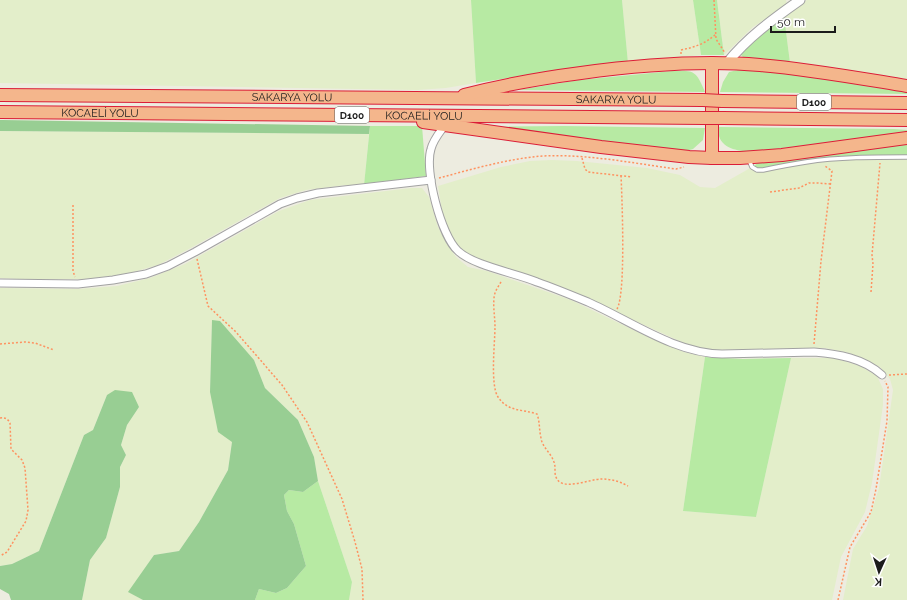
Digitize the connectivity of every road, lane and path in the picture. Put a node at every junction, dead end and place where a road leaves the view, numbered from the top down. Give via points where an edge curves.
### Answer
1 (714, 0) edge
2 (800, 0) edge
3 (716, 34) junction
4 (728, 61) junction
5 (682, 64) junction
6 (712, 64) junction
7 (907, 86) edge
8 (0, 95) edge
9 (447, 99) junction
10 (907, 103) edge
11 (0, 112) edge
12 (382, 116) junction
13 (907, 120) edge
14 (445, 125) junction
15 (907, 138) edge
16 (697, 157) junction
17 (880, 157) junction
18 (907, 157) edge
19 (582, 158) junction
20 (712, 158) junction
21 (748, 158) junction
22 (822, 165) dead end
23 (621, 175) junction
24 (632, 177) dead end
25 (431, 180) junction
26 (831, 184) junction
27 (770, 192) dead end
28 (73, 205) dead end
29 (195, 252) junction
30 (501, 282) dead end
31 (0, 283) edge
32 (78, 284) junction
33 (871, 292) dead end
34 (612, 314) junction
35 (0, 344) edge
36 (54, 350) dead end
37 (814, 352) junction
38 (907, 374) edge
39 (882, 375) junction
40 (0, 418) edge
41 (628, 486) dead end
42 (0, 556) edge
43 (363, 600) edge
44 (838, 600) edge

1 - 3 path
2 - 4 street via 767,23
3 - 4 path via 719,46
3 - 5 path via 704,44 681,50
4 - 6 highway
4 - 7 highway
5 - 6 highway
5 - 9 highway via 613,68 496,87
6 - 20 highway
8 - 9 highway, SAKARYA YOLU / D100
9 - 10 highway, SAKARYA YOLU / D100, bridge
11 - 12 highway, KOCAELİ YOLU / D100
12 - 13 highway, KOCAELİ YOLU / D100, bridge
12 - 14 highway
14 - 16 highway via 609,148
14 - 25 street via 431,148
15 - 21 highway
16 - 19 path via 676,169
16 - 20 highway
17 - 18 lane
17 - 21 lane via 806,162 763,170 752,167
17 - 33 path
19 - 23 path via 588,172
19 - 25 path via 531,158
20 - 21 highway
22 - 26 path via 832,171
23 - 24 path
23 - 34 path via 621,299
25 - 29 street via 318,193 297,198 280,204
25 - 34 street via 445,231 451,244 464,256 535,281
26 - 27 path via 809,183 799,188
26 - 37 path via 821,261
28 - 32 path via 72,270
29 - 32 street via 146,274
29 - 43 path via 208,306 236,332 282,385 307,422 342,499 362,569
30 - 41 path via 494,297 494,380 499,398 508,408 537,414 543,445 554,463 555,477 558,481 565,485 573,485 600,479 618,481
31 - 32 street
34 - 37 street via 673,343 708,354
35 - 36 path via 35,343
37 - 39 street via 854,359 871,366
38 - 39 path
39 - 44 path via 888,387 887,421 876,489 870,512 850,547
40 - 42 path via 5,418 10,423 11,449 22,460 25,468 28,499 26,520 7,552

